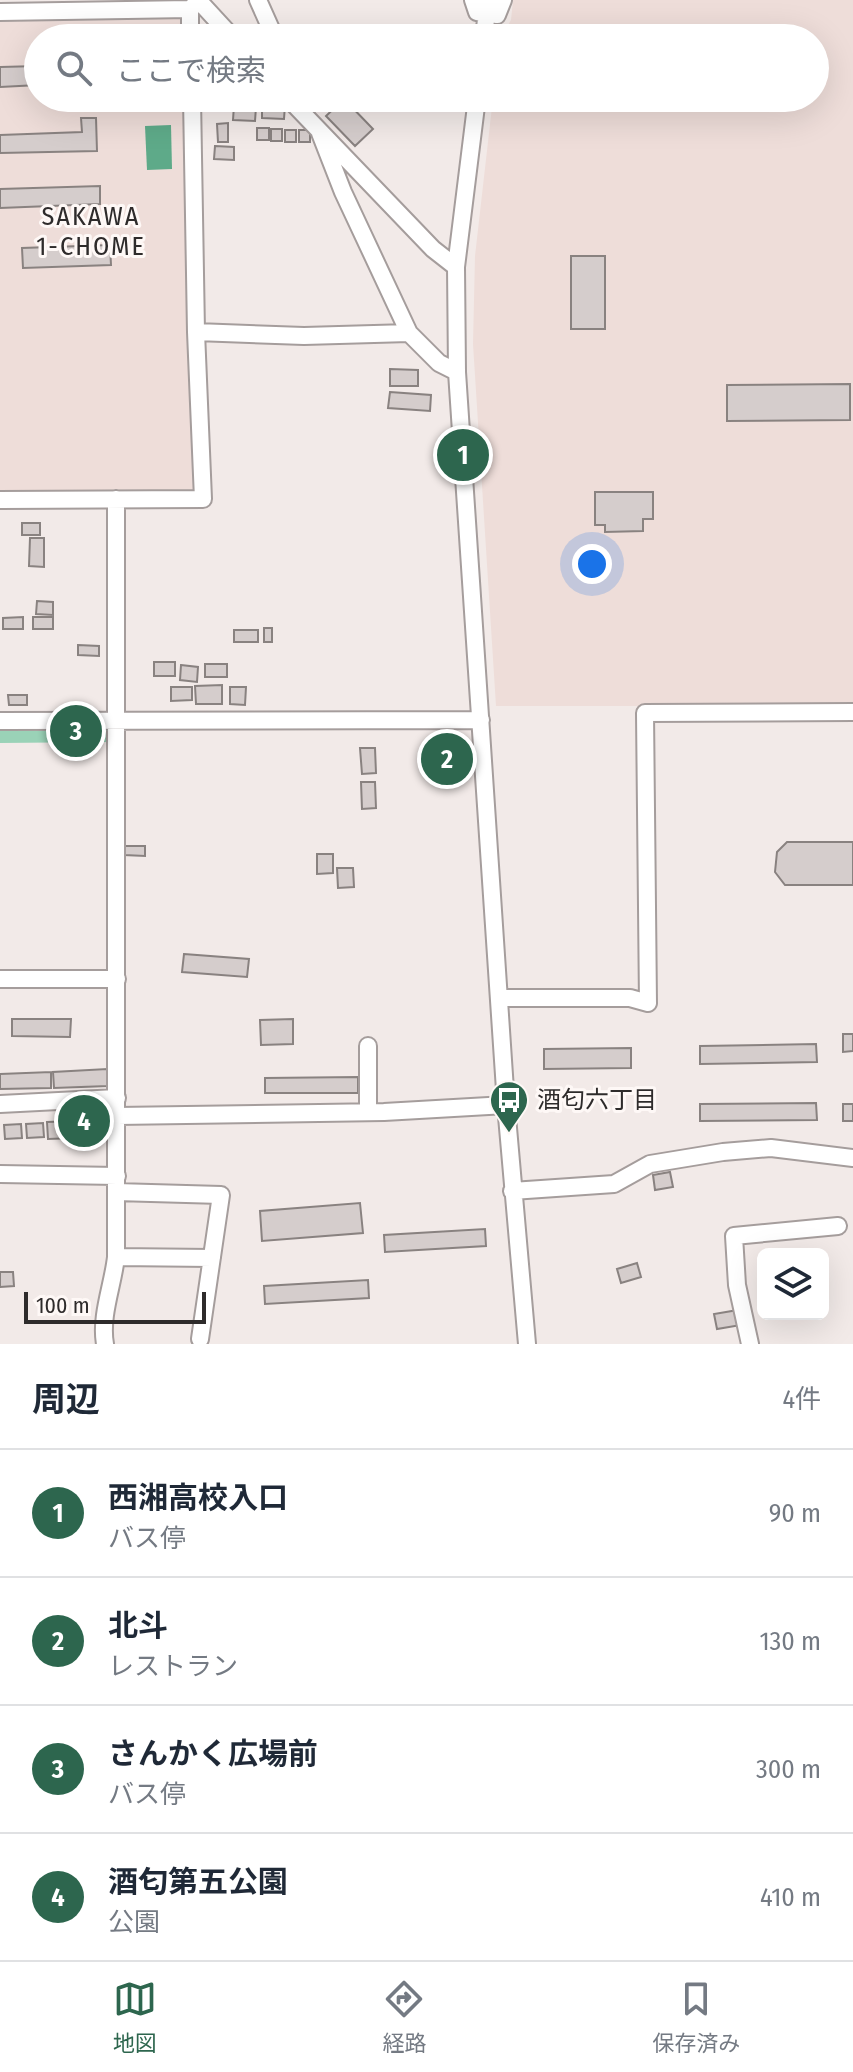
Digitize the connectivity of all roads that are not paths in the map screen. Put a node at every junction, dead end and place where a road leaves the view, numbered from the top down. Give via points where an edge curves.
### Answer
1 (258, 0) edge
2 (473, 0) edge
3 (503, 0) edge
4 (197, 2) edge
5 (487, 8) edge
6 (0, 12) edge
7 (193, 24) edge
8 (219, 24) edge
9 (269, 24) edge
10 (192, 112) edge
11 (305, 112) edge
12 (475, 112) edge
13 (320, 133) junction
14 (456, 267) junction
15 (196, 332) junction
16 (409, 333) junction
17 (457, 372) junction
18 (116, 499) junction
19 (0, 500) edge
20 (853, 712) edge
21 (481, 720) junction
22 (0, 721) edge
23 (118, 721) junction
24 (0, 979) edge
25 (117, 979) junction
26 (500, 1003) junction
27 (368, 1046) dead end
28 (117, 1098) junction
29 (0, 1104) edge
30 (506, 1105) junction
31 (368, 1112) junction
32 (117, 1116) junction
33 (853, 1158) edge
34 (0, 1174) edge
35 (116, 1184) junction
36 (512, 1191) junction
37 (838, 1226) dead end
38 (116, 1257) junction
39 (212, 1258) junction
40 (200, 1339) dead end
41 (105, 1344) edge
42 (527, 1344) edge
43 (750, 1344) edge

1 - 9 street
2 - 5 street via 477,12
3 - 5 street via 497,15
4 - 6 street
4 - 7 street
4 - 8 street
10 - 15 street
11 - 13 street
12 - 14 street
13 - 14 street
13 - 16 street
14 - 17 street
15 - 16 street
15 - 18 street via 203,499
16 - 17 street via 439,363
17 - 21 street
18 - 19 street
18 - 23 street
20 - 26 street via 645,713 648,1003 630,1008
21 - 23 street
21 - 26 street
22 - 23 street
23 - 25 street
24 - 25 street
25 - 28 street
26 - 30 street
27 - 31 street
28 - 29 street
28 - 32 street
30 - 31 street
30 - 36 street
31 - 32 street
32 - 35 street
33 - 36 street via 771,1148 723,1152 650,1164 614,1184
34 - 35 street
35 - 38 street
35 - 39 street via 221,1195
36 - 42 street
37 - 43 street via 734,1236 738,1293
38 - 39 street
38 - 41 street via 103,1325
39 - 40 street

